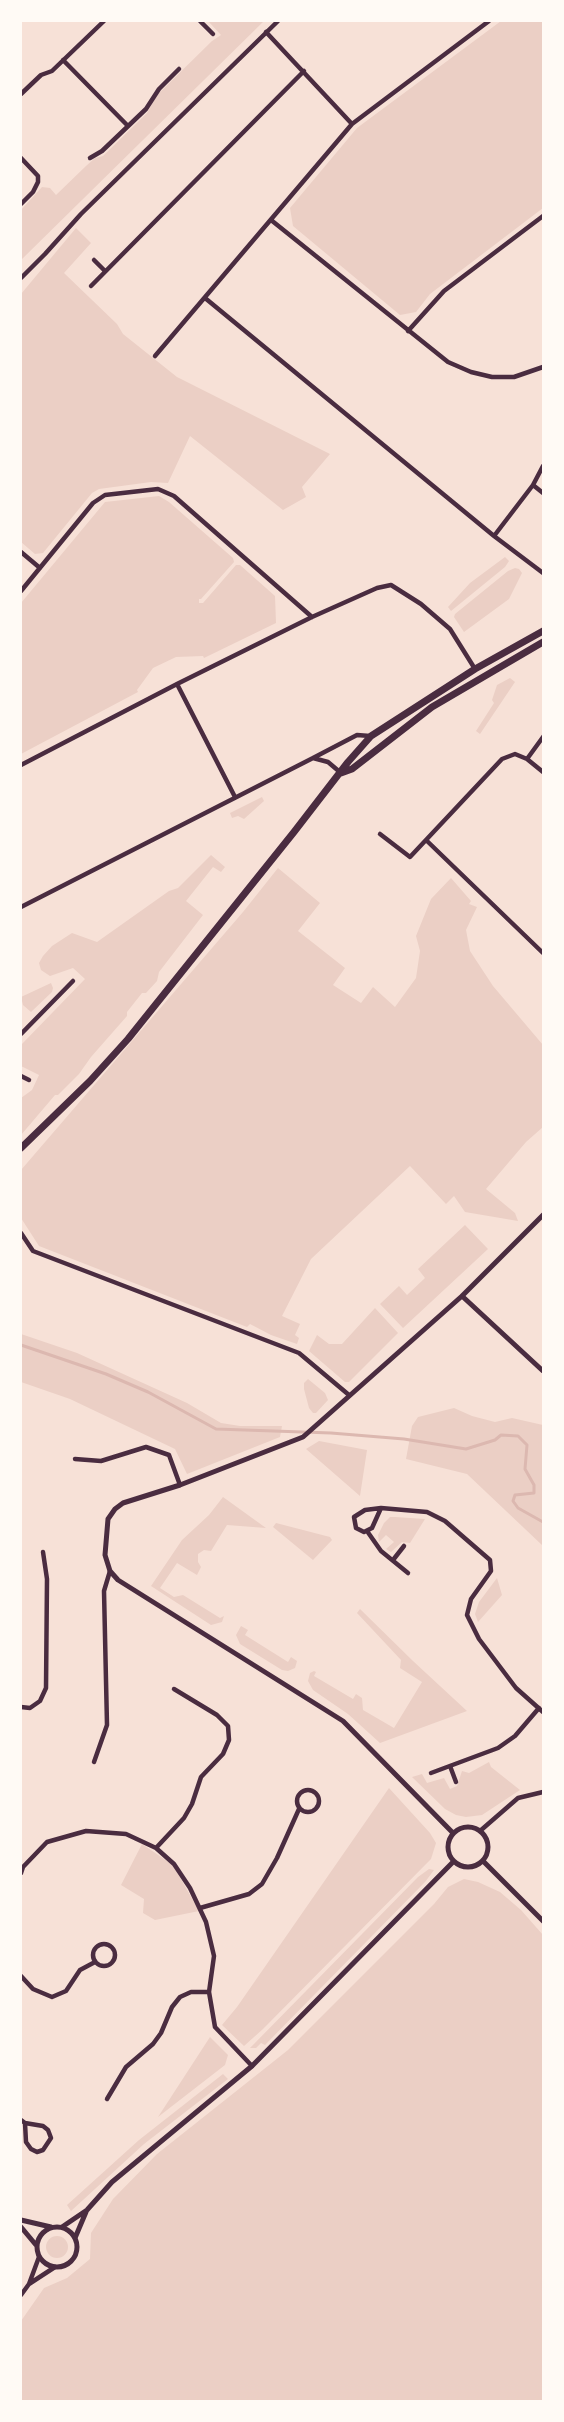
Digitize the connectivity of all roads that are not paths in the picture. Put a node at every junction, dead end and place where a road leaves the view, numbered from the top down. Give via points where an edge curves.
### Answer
1 (104, 21) edge
2 (200, 21) edge
3 (278, 21) edge
4 (489, 21) edge
5 (266, 32) junction
6 (213, 34) dead end
7 (63, 60) junction
8 (179, 69) dead end
9 (304, 71) junction
10 (21, 94) edge
11 (352, 124) junction
12 (127, 125) junction
13 (21, 158) edge
14 (90, 158) dead end
15 (21, 204) edge
16 (543, 216) edge
17 (271, 220) junction
18 (94, 260) dead end
19 (105, 271) junction
20 (21, 278) edge
21 (91, 286) dead end
22 (205, 298) junction
23 (408, 331) junction
24 (155, 356) dead end
25 (543, 367) edge
26 (543, 465) edge
27 (533, 484) junction
28 (543, 493) edge
29 (494, 536) junction
30 (21, 552) edge
31 (40, 568) junction
32 (543, 573) edge
33 (21, 591) edge
34 (312, 617) junction
35 (543, 631) edge
36 (543, 642) edge
37 (475, 669) junction
38 (177, 684) junction
39 (371, 736) junction
40 (543, 736) edge
41 (313, 758) junction
42 (527, 759) junction
43 (21, 765) edge
44 (543, 772) edge
45 (341, 773) junction
46 (235, 797) junction
47 (380, 834) dead end
48 (426, 840) junction
49 (21, 907) edge
50 (543, 953) edge
51 (72, 981) dead end
52 (21, 1034) edge
53 (21, 1076) edge
54 (29, 1080) dead end
55 (21, 1148) edge
56 (543, 1215) edge
57 (21, 1233) edge
58 (462, 1296) junction
59 (543, 1371) edge
60 (349, 1395) junction
61 (75, 1458) dead end
62 (180, 1485) junction
63 (381, 1508) junction
64 (367, 1531) junction
65 (404, 1546) dead end
66 (43, 1552) dead end
67 (393, 1560) junction
68 (110, 1571) junction
69 (408, 1573) dead end
70 (174, 1689) dead end
71 (21, 1707) edge
72 (541, 1710) edge
73 (94, 1762) dead end
74 (450, 1766) junction
75 (431, 1773) dead end
76 (456, 1782) dead end
77 (543, 1792) edge
78 (299, 1809) junction
79 (480, 1831) junction
80 (453, 1833) junction
81 (156, 1848) junction
82 (483, 1861) junction
83 (453, 1862) junction
84 (22, 1866) edge
85 (21, 1873) edge
86 (200, 1908) junction
87 (543, 1920) edge
88 (95, 1962) junction
89 (21, 1976) edge
90 (209, 1992) junction
91 (252, 2066) junction
92 (107, 2099) dead end
93 (23, 2122) edge
94 (87, 2210) junction
95 (21, 2220) edge
96 (21, 2227) edge
97 (51, 2227) junction
98 (62, 2227) junction
99 (75, 2238) junction
100 (36, 2245) junction
101 (39, 2258) junction
102 (54, 2267) junction
103 (29, 2284) junction
104 (21, 2295) edge

1 - 7 street
2 - 6 street
3 - 5 street
4 - 11 street
5 - 9 street
5 - 20 street
7 - 10 street
7 - 12 street
8 - 12 street via 159,88 146,109
9 - 11 street
9 - 19 street
11 - 17 street
12 - 14 street
13 - 15 street via 38,176 38,182
16 - 23 street via 444,291
17 - 22 street
17 - 23 street
18 - 19 street
19 - 21 street
22 - 24 street
22 - 29 street
23 - 25 street via 448,362 471,372 514,376
26 - 27 street
27 - 28 street
27 - 29 street
29 - 32 street
30 - 31 street
31 - 33 street
31 - 34 street via 93,503 105,495 158,489 174,496
34 - 37 street via 391,585 450,629
34 - 38 street
35 - 37 main road
36 - 45 main road via 432,708 352,769
37 - 39 main road
38 - 43 street
38 - 46 street
39 - 41 street via 357,735
39 - 45 main road
40 - 42 street
41 - 45 street via 328,762
41 - 46 street
42 - 44 street
42 - 48 street via 515,754 502,759
45 - 55 main road via 128,1039
46 - 49 street
47 - 48 street via 410,857
48 - 50 street
51 - 52 street
53 - 54 street
56 - 58 street
57 - 60 street via 33,1251 299,1353
58 - 59 street
58 - 60 street
60 - 62 street via 303,1437
61 - 62 street via 101,1461 146,1447 169,1455
62 - 68 street via 115,1509 108,1519 105,1541
63 - 64 street via 376,1523
63 - 64 street via 355,1514 356,1528
63 - 72 street via 427,1512 438,1517 490,1560 491,1571 471,1599 467,1615 475,1633 516,1688
64 - 67 street
65 - 67 street
66 - 71 street via 47,1579 46,1688 40,1701 30,1708
67 - 69 street
68 - 73 street via 104,1590 107,1725
68 - 80 street via 131,1590 343,1722
70 - 81 street via 217,1715 228,1726 229,1740 223,1754 201,1777 184,1818
72 - 74 street via 498,1748
74 - 75 street
74 - 76 street
77 - 79 street via 518,1798
78 - 78 street via 297,1795 303,1790 316,1792 318,1806 313,1811
78 - 86 street via 262,1884 249,1894
79 - 80 street via 469,1827
79 - 82 street via 488,1842
80 - 83 street via 447,1847
81 - 84 street via 126,1834 87,1831 47,1842
81 - 86 street via 174,1864
82 - 83 street via 471,1868
82 - 87 street
83 - 91 street
84 - 85 street
86 - 90 street via 213,1956
88 - 88 street via 94,1950 99,1946 110,1947 114,1952 106,1966
88 - 89 street via 80,1970 59,1996 51,1997 33,1989
90 - 91 street via 215,2027
90 - 92 street via 191,1992 180,1997 161,2033 126,2067
91 - 94 street via 112,2181
93 - 93 street via 26,2142 37,2152 43,2150 51,2138 48,2130
94 - 98 street
94 - 99 street
95 - 97 street
96 - 100 street
97 - 98 street
97 - 100 street
98 - 99 street
99 - 102 street via 77,2249 72,2261
100 - 101 street
101 - 102 street
101 - 103 street
102 - 103 street
103 - 104 street

